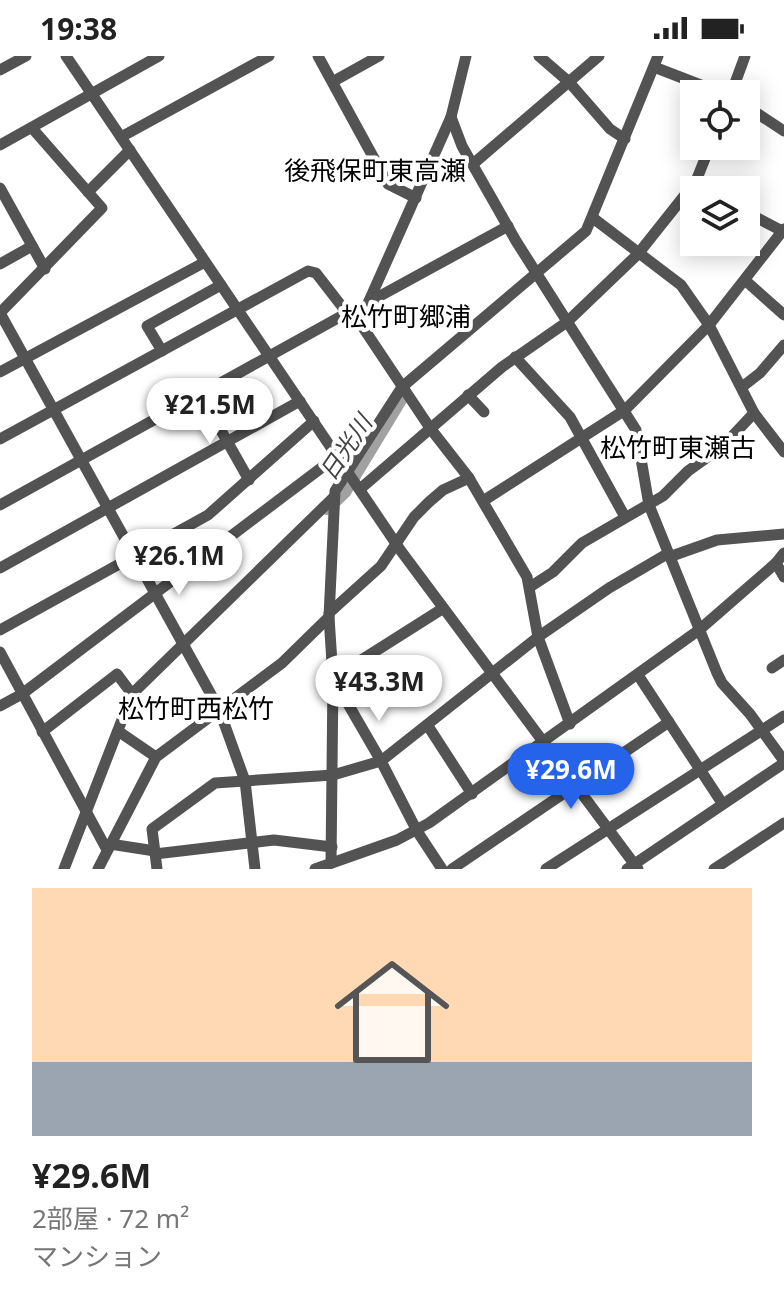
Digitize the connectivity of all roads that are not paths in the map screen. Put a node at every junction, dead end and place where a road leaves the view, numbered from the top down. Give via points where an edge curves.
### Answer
1 (26, 56) edge
2 (66, 56) edge
3 (159, 56) edge
4 (269, 56) edge
5 (318, 56) edge
6 (379, 56) edge
7 (466, 56) edge
8 (539, 56) edge
9 (599, 56) edge
10 (745, 56) edge
11 (657, 65) edge
12 (0, 70) edge
13 (692, 80) edge
14 (736, 80) edge
15 (334, 81) junction
16 (569, 82) junction
17 (93, 94) junction
18 (760, 115) edge
19 (451, 117) junction
20 (32, 128) junction
21 (784, 131) edge
22 (121, 137) junction
23 (625, 139) junction
24 (0, 145) edge
25 (130, 150) junction
26 (473, 164) junction
27 (0, 188) edge
28 (88, 192) junction
29 (416, 198) junction
30 (680, 201) edge
31 (12, 210) junction
32 (0, 217) edge
33 (595, 218) junction
34 (760, 219) edge
35 (508, 226) junction
36 (783, 231) edge
37 (32, 246) junction
38 (638, 254) junction
39 (205, 262) junction
40 (0, 264) edge
41 (45, 269) junction
42 (538, 276) junction
43 (746, 281) junction
44 (221, 285) junction
45 (367, 306) junction
46 (237, 309) junction
47 (0, 313) edge
48 (347, 313) junction
49 (784, 315) edge
50 (567, 322) junction
51 (709, 325) junction
52 (784, 345) edge
53 (162, 351) junction
54 (270, 357) junction
55 (515, 357) junction
56 (25, 359) junction
57 (0, 372) edge
58 (742, 387) junction
59 (404, 390) junction
60 (201, 395) junction
61 (468, 395) junction
62 (300, 401) junction
63 (54, 409) junction
64 (625, 410) junction
65 (484, 412) dead end
66 (754, 413) junction
67 (314, 421) junction
68 (430, 428) junction
69 (582, 438) junction
70 (0, 439) edge
71 (227, 442) junction
72 (784, 452) edge
73 (337, 456) junction
74 (82, 460) junction
75 (469, 478) junction
76 (353, 479) junction
77 (249, 480) junction
78 (333, 501) junction
79 (483, 501) junction
80 (0, 505) edge
81 (649, 505) junction
82 (108, 508) junction
83 (625, 517) junction
84 (784, 534) edge
85 (397, 546) junction
86 (668, 555) junction
87 (134, 556) junction
88 (780, 558) edge
89 (0, 568) edge
90 (784, 577) edge
91 (530, 587) junction
92 (155, 594) junction
93 (442, 609) junction
94 (329, 615) junction
95 (0, 630) edge
96 (699, 630) junction
97 (538, 637) junction
98 (184, 646) junction
99 (0, 652) edge
100 (784, 660) edge
101 (772, 668) dead end
102 (638, 675) junction
103 (492, 676) junction
104 (333, 678) junction
105 (22, 694) junction
106 (132, 694) junction
107 (0, 706) edge
108 (219, 709) junction
109 (784, 716) edge
110 (669, 722) junction
111 (570, 724) junction
112 (428, 726) junction
113 (762, 731) junction
114 (42, 732) junction
115 (120, 732) junction
116 (543, 744) junction
117 (156, 757) junction
118 (381, 761) junction
119 (784, 762) edge
120 (700, 770) junction
121 (333, 775) junction
122 (245, 781) junction
123 (576, 787) junction
124 (472, 794) junction
125 (722, 803) junction
126 (87, 816) junction
127 (784, 823) edge
128 (417, 831) junction
129 (608, 831) junction
130 (252, 843) junction
131 (109, 847) junction
132 (332, 847) junction
133 (155, 853) junction
134 (331, 863) junction
135 (633, 867) edge
136 (64, 869) edge
137 (98, 869) edge
138 (157, 869) edge
139 (255, 869) edge
140 (315, 869) edge
141 (442, 869) edge
142 (452, 869) edge
143 (546, 869) edge
144 (714, 869) edge

1 - 12 street
2 - 17 street
3 - 17 street
4 - 22 street
5 - 15 street
6 - 15 street
7 - 19 street
8 - 16 street
9 - 16 street
10 - 14 street
11 - 13 street
11 - 23 street
15 - 29 street via 388,184
16 - 23 street
16 - 26 street
17 - 20 street
17 - 22 street
18 - 21 street
19 - 26 street
19 - 29 street
20 - 24 street
20 - 28 street
22 - 25 street
23 - 33 street
25 - 28 street
25 - 39 street
26 - 35 street
27 - 31 street
28 - 41 street via 102,208
29 - 45 street
30 - 38 street
31 - 32 street
31 - 37 street
33 - 38 street
33 - 42 street
34 - 36 street
35 - 42 street
35 - 45 street
36 - 43 street
37 - 40 street
37 - 41 street
38 - 50 street
38 - 51 street via 681,285
39 - 44 street
39 - 56 street
41 - 47 street
42 - 50 street
42 - 59 street
43 - 49 street
43 - 51 street
44 - 46 street
44 - 53 street via 147,326
45 - 48 street
45 - 59 street via 362,326
46 - 48 street via 313,270
46 - 53 street
46 - 54 street
47 - 56 street
48 - 54 street
50 - 55 street
50 - 64 street
51 - 58 street
51 - 64 street
52 - 58 street
53 - 63 street
54 - 60 street
54 - 62 street
55 - 61 street
55 - 69 street via 570,417
56 - 57 street
56 - 63 street
58 - 66 street
59 - 68 street
59 - 76 street
60 - 71 street
60 - 74 street
61 - 65 street
61 - 68 street
62 - 67 street
62 - 71 street
63 - 70 street
63 - 74 street
64 - 69 street
64 - 81 street via 636,430
66 - 72 street
66 - 81 street via 723,446
67 - 73 street
67 - 77 street
68 - 75 street
68 - 76 street
69 - 79 street
69 - 83 street
71 - 77 street
71 - 82 street
73 - 76 street
73 - 92 street
74 - 80 street
74 - 82 street
75 - 79 street
75 - 85 street via 429,502
76 - 78 street via 338,484
76 - 85 street
77 - 87 street via 208,515
78 - 94 street
78 - 98 street
79 - 91 street
81 - 83 street
81 - 86 street
82 - 87 street
82 - 89 street
83 - 91 street via 582,543
84 - 86 street via 717,540
85 - 93 street
85 - 94 street
86 - 96 street
86 - 97 street
87 - 92 street
87 - 95 street
88 - 90 street
88 - 96 street
91 - 97 street
92 - 98 street
92 - 105 street
93 - 103 street
93 - 104 street
94 - 104 street
94 - 108 street via 282,663
96 - 102 street
96 - 113 street via 722,683
97 - 103 street
97 - 111 street
98 - 106 street
98 - 108 street
99 - 105 street
100 - 101 street
102 - 110 street
102 - 111 street
103 - 112 street
103 - 116 street
104 - 118 street
104 - 121 street
105 - 107 street
105 - 114 street
106 - 114 street via 117,674
106 - 115 street
108 - 117 street
108 - 122 street
109 - 113 street
110 - 120 street
110 - 123 street
111 - 116 street
112 - 118 street
112 - 124 street
113 - 119 street
113 - 120 street
114 - 126 street
115 - 117 street
115 - 126 street
116 - 123 street
116 - 124 street
117 - 131 street
118 - 121 street
118 - 128 street
119 - 125 street
120 - 125 street
120 - 129 street
121 - 122 street
121 - 132 street
122 - 130 street
122 - 133 street via 215,783 152,829
123 - 129 street
123 - 142 street
124 - 128 street
125 - 135 street
126 - 131 street
126 - 136 street
127 - 144 street
128 - 134 street
128 - 141 street
129 - 135 street
129 - 143 street
130 - 132 street via 281,840
130 - 133 street
130 - 139 street
131 - 133 street
131 - 137 street
132 - 134 street
133 - 138 street
134 - 140 street

